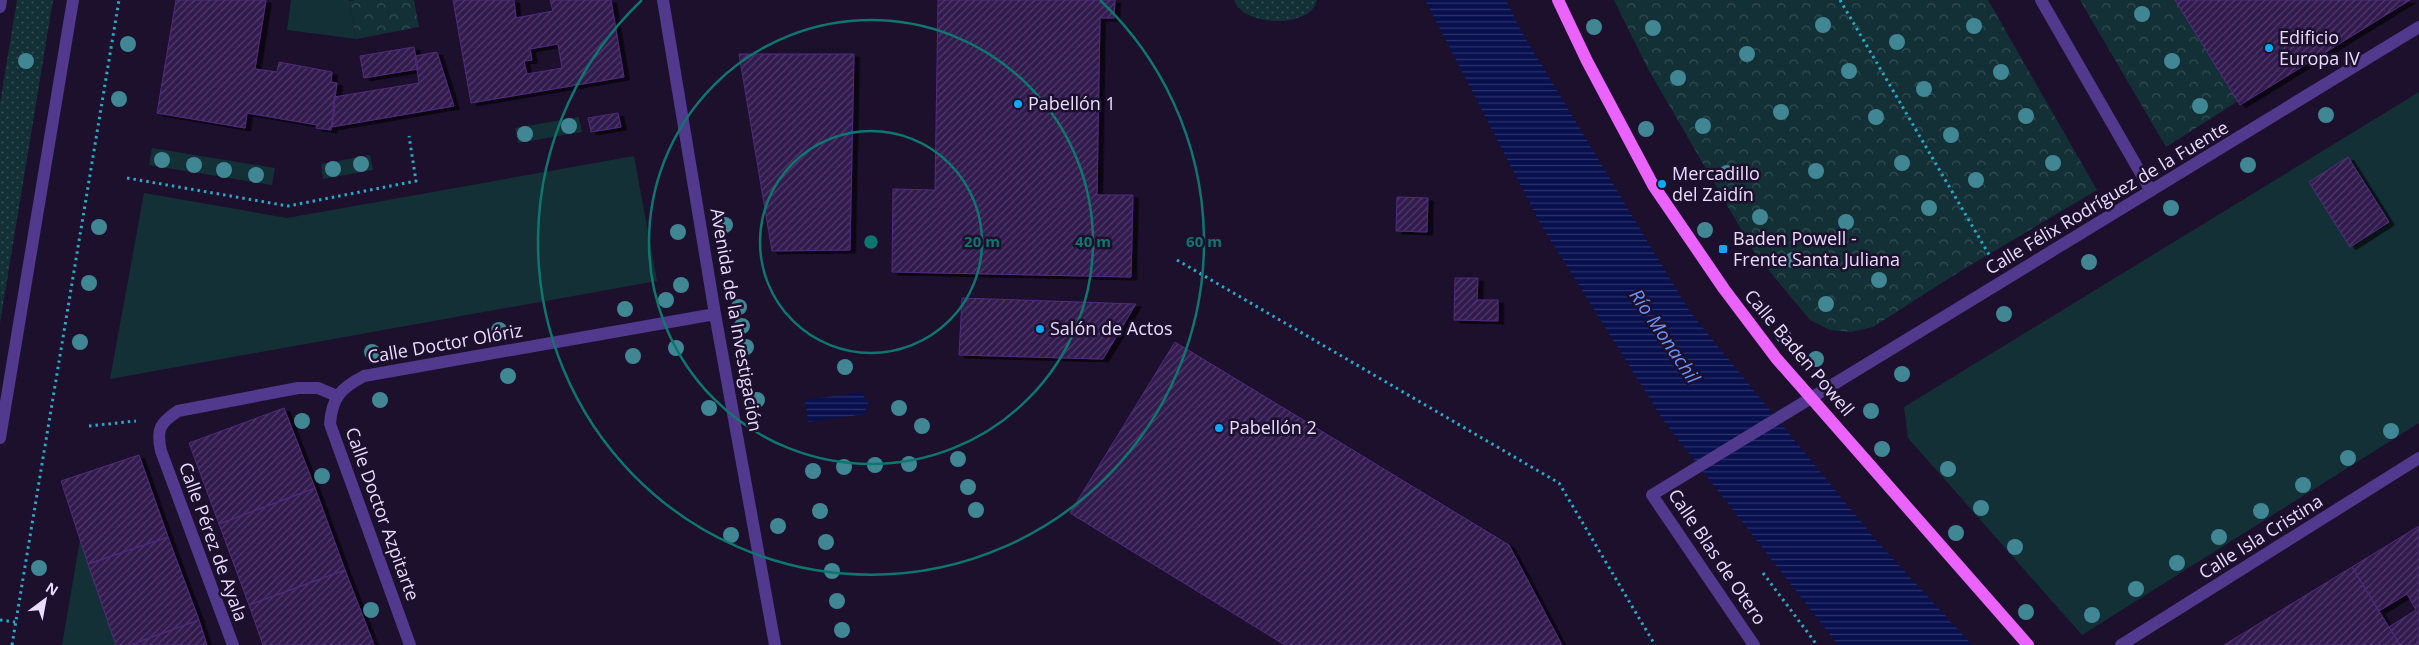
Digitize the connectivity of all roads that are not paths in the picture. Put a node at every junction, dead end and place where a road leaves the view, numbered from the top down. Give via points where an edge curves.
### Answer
1 (1, 0) edge
2 (73, 0) edge
3 (663, 0) edge
4 (1558, 0) edge
5 (2041, 0) edge
6 (0, 7) edge
7 (2419, 27) edge
8 (2151, 191) junction
9 (715, 314) junction
10 (337, 396) junction
11 (1813, 399) junction
12 (0, 438) edge
13 (2419, 458) edge
14 (232, 645) edge
15 (410, 645) edge
16 (775, 645) edge
17 (1754, 645) edge
18 (2028, 645) edge
19 (2121, 645) edge

1 - 6 street
2 - 12 street
3 - 9 street, Avenida de la Investigación
4 - 11 main road, Calle Baden Powell via 1653,185 1751,326
5 - 8 street
7 - 8 street, Calle Félix Rodríguez de la Fuente
8 - 11 street, Calle Félix Rodríguez de la Fuente
9 - 10 street, Calle Doctor Olóriz via 364,376 348,384
9 - 16 street, Avenida de la Investigación
10 - 14 street, Calle Pérez de Ayala via 318,388 298,388 178,412 164,420 157,435 160,451
10 - 15 street, Calle Doctor Azpitarte via 331,408 330,424
11 - 17 street, Calle Blas de Otero via 1652,495
11 - 18 main road, Calle Baden Powell
13 - 19 street, Calle Isla Cristina

